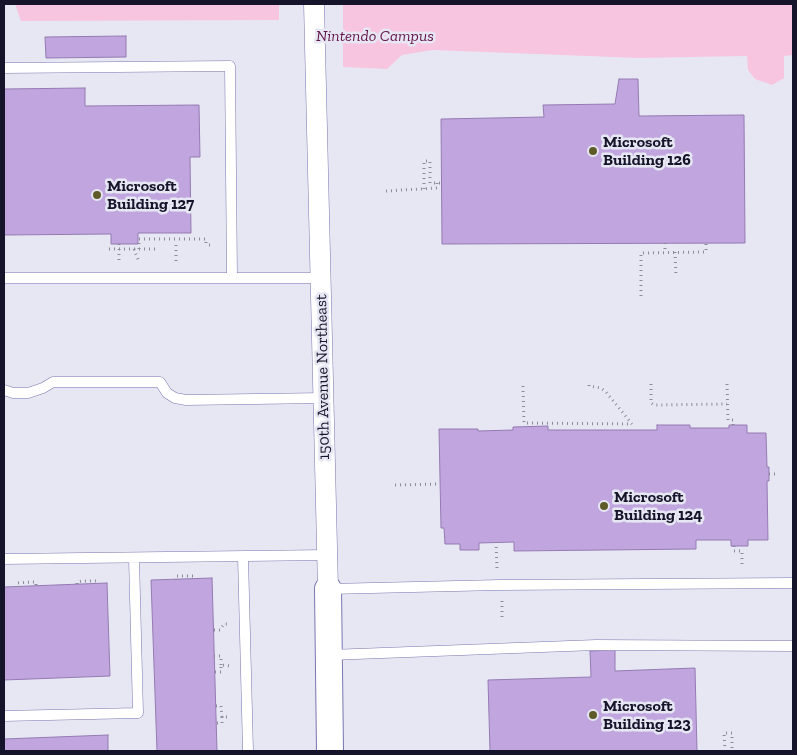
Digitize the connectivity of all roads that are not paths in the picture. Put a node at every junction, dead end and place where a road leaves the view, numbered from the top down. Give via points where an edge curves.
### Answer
1 (314, 4) edge
2 (4, 68) edge
3 (4, 278) edge
4 (232, 278) junction
5 (321, 278) junction
6 (4, 390) edge
7 (324, 398) junction
8 (243, 556) junction
9 (327, 556) junction
10 (134, 558) junction
11 (4, 559) edge
12 (792, 583) dead end
13 (328, 589) junction
14 (793, 646) edge
15 (328, 655) junction
16 (4, 716) edge
17 (248, 751) edge
18 (330, 751) edge

1 - 5 street, 150th Avenue Northeast
2 - 4 lane via 230,66
3 - 4 lane
4 - 5 lane
5 - 7 street, 150th Avenue Northeast
6 - 7 lane via 13,394 28,393 53,382 160,382 166,393 186,400
7 - 9 street, 150th Avenue Northeast
8 - 9 lane
8 - 10 lane
8 - 17 lane
9 - 13 street, 150th Avenue Northeast
10 - 11 lane
10 - 16 lane via 138,713
12 - 13 lane
13 - 15 street, 150th Avenue Northeast
14 - 15 lane via 596,645
15 - 18 street, 150th Avenue Northeast

